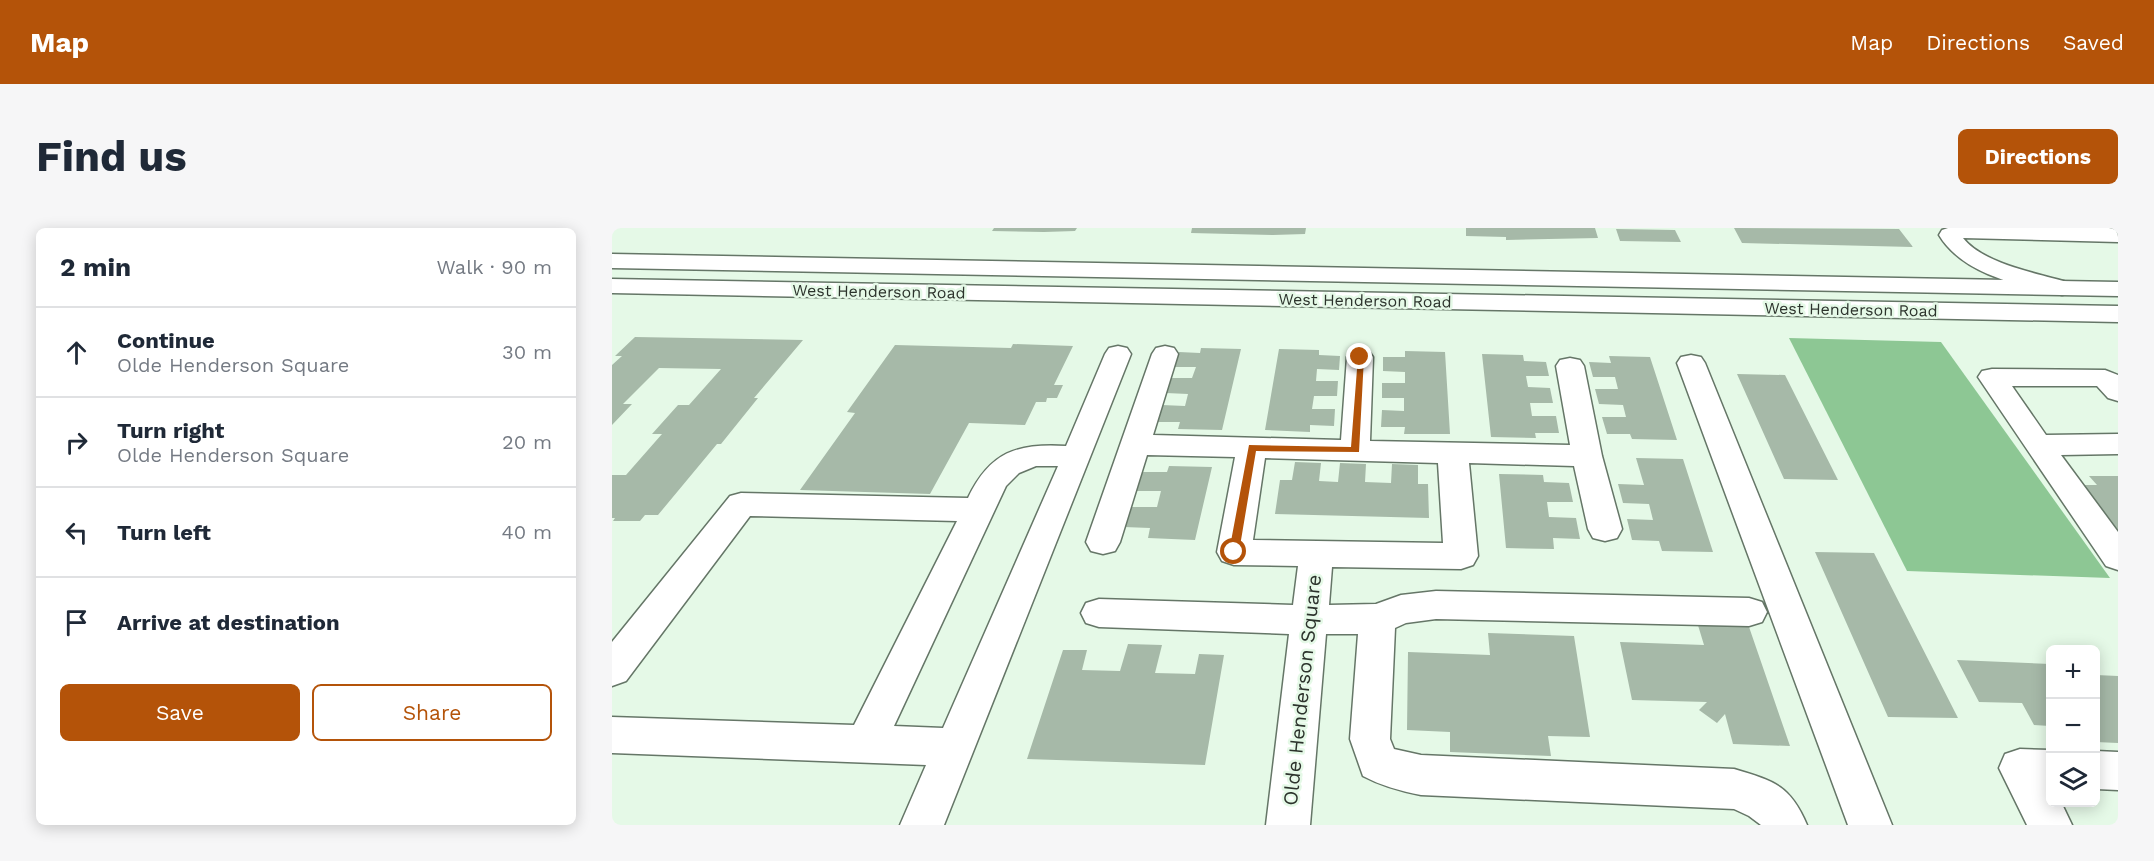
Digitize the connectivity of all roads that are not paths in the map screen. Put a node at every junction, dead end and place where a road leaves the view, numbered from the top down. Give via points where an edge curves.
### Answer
1 (1960, 230) edge
2 (2014, 230) edge
3 (2118, 235) edge
4 (612, 261) edge
5 (612, 286) edge
6 (2062, 288) junction
7 (2118, 289) edge
8 (2118, 314) edge
9 (1118, 354) dead end
10 (1165, 354) dead end
11 (1360, 357) dead end
12 (1691, 363) dead end
13 (1570, 366) dead end
14 (2118, 392) edge
15 (1134, 444) junction
16 (2118, 444) edge
17 (2038, 446) junction
18 (1252, 447) junction
19 (1355, 450) junction
20 (1453, 453) junction
21 (1587, 456) junction
22 (1077, 457) junction
23 (979, 510) junction
24 (1605, 529) dead end
25 (1103, 542) dead end
26 (1316, 554) junction
27 (2118, 556) edge
28 (1749, 612) dead end
29 (1099, 613) dead end
30 (1379, 619) junction
31 (1309, 620) junction
32 (612, 670) edge
33 (612, 735) edge
34 (865, 744) junction
35 (953, 747) junction
36 (2046, 769) edge
37 (2100, 770) edge
38 (2118, 771) edge
39 (922, 825) edge
40 (1288, 825) edge
41 (1785, 825) edge
42 (1870, 825) edge
43 (2050, 825) edge

1 - 2 main road
1 - 6 main road via 1950,235 1963,252 2000,269
2 - 3 main road
4 - 6 main road, West Henderson Road
5 - 8 main road, West Henderson Road
6 - 7 main road, West Henderson Road
9 - 22 main road
10 - 15 main road
11 - 19 main road
12 - 42 main road
13 - 21 main road
14 - 17 main road via 2105,378 1992,377
15 - 18 main road
15 - 25 main road
16 - 17 main road
17 - 27 main road
18 - 19 main road
18 - 26 main road, Olde Henderson Square via 1234,552
19 - 20 main road
20 - 21 main road
20 - 26 main road, Olde Henderson Square via 1461,556
21 - 24 main road
22 - 23 main road via 1034,454 1009,466 994,481
22 - 35 main road
23 - 32 main road via 741,504
23 - 34 main road
26 - 31 main road, Olde Henderson Square
28 - 30 main road via 1436,605 1401,609
29 - 31 main road
30 - 31 main road
30 - 41 main road via 1370,739 1378,762 1393,770 1421,775 1734,789 1762,798 1783,818
31 - 40 main road, Olde Henderson Square
33 - 34 main road
34 - 35 main road
35 - 39 main road
36 - 43 main road via 2020,768
37 - 38 main road

